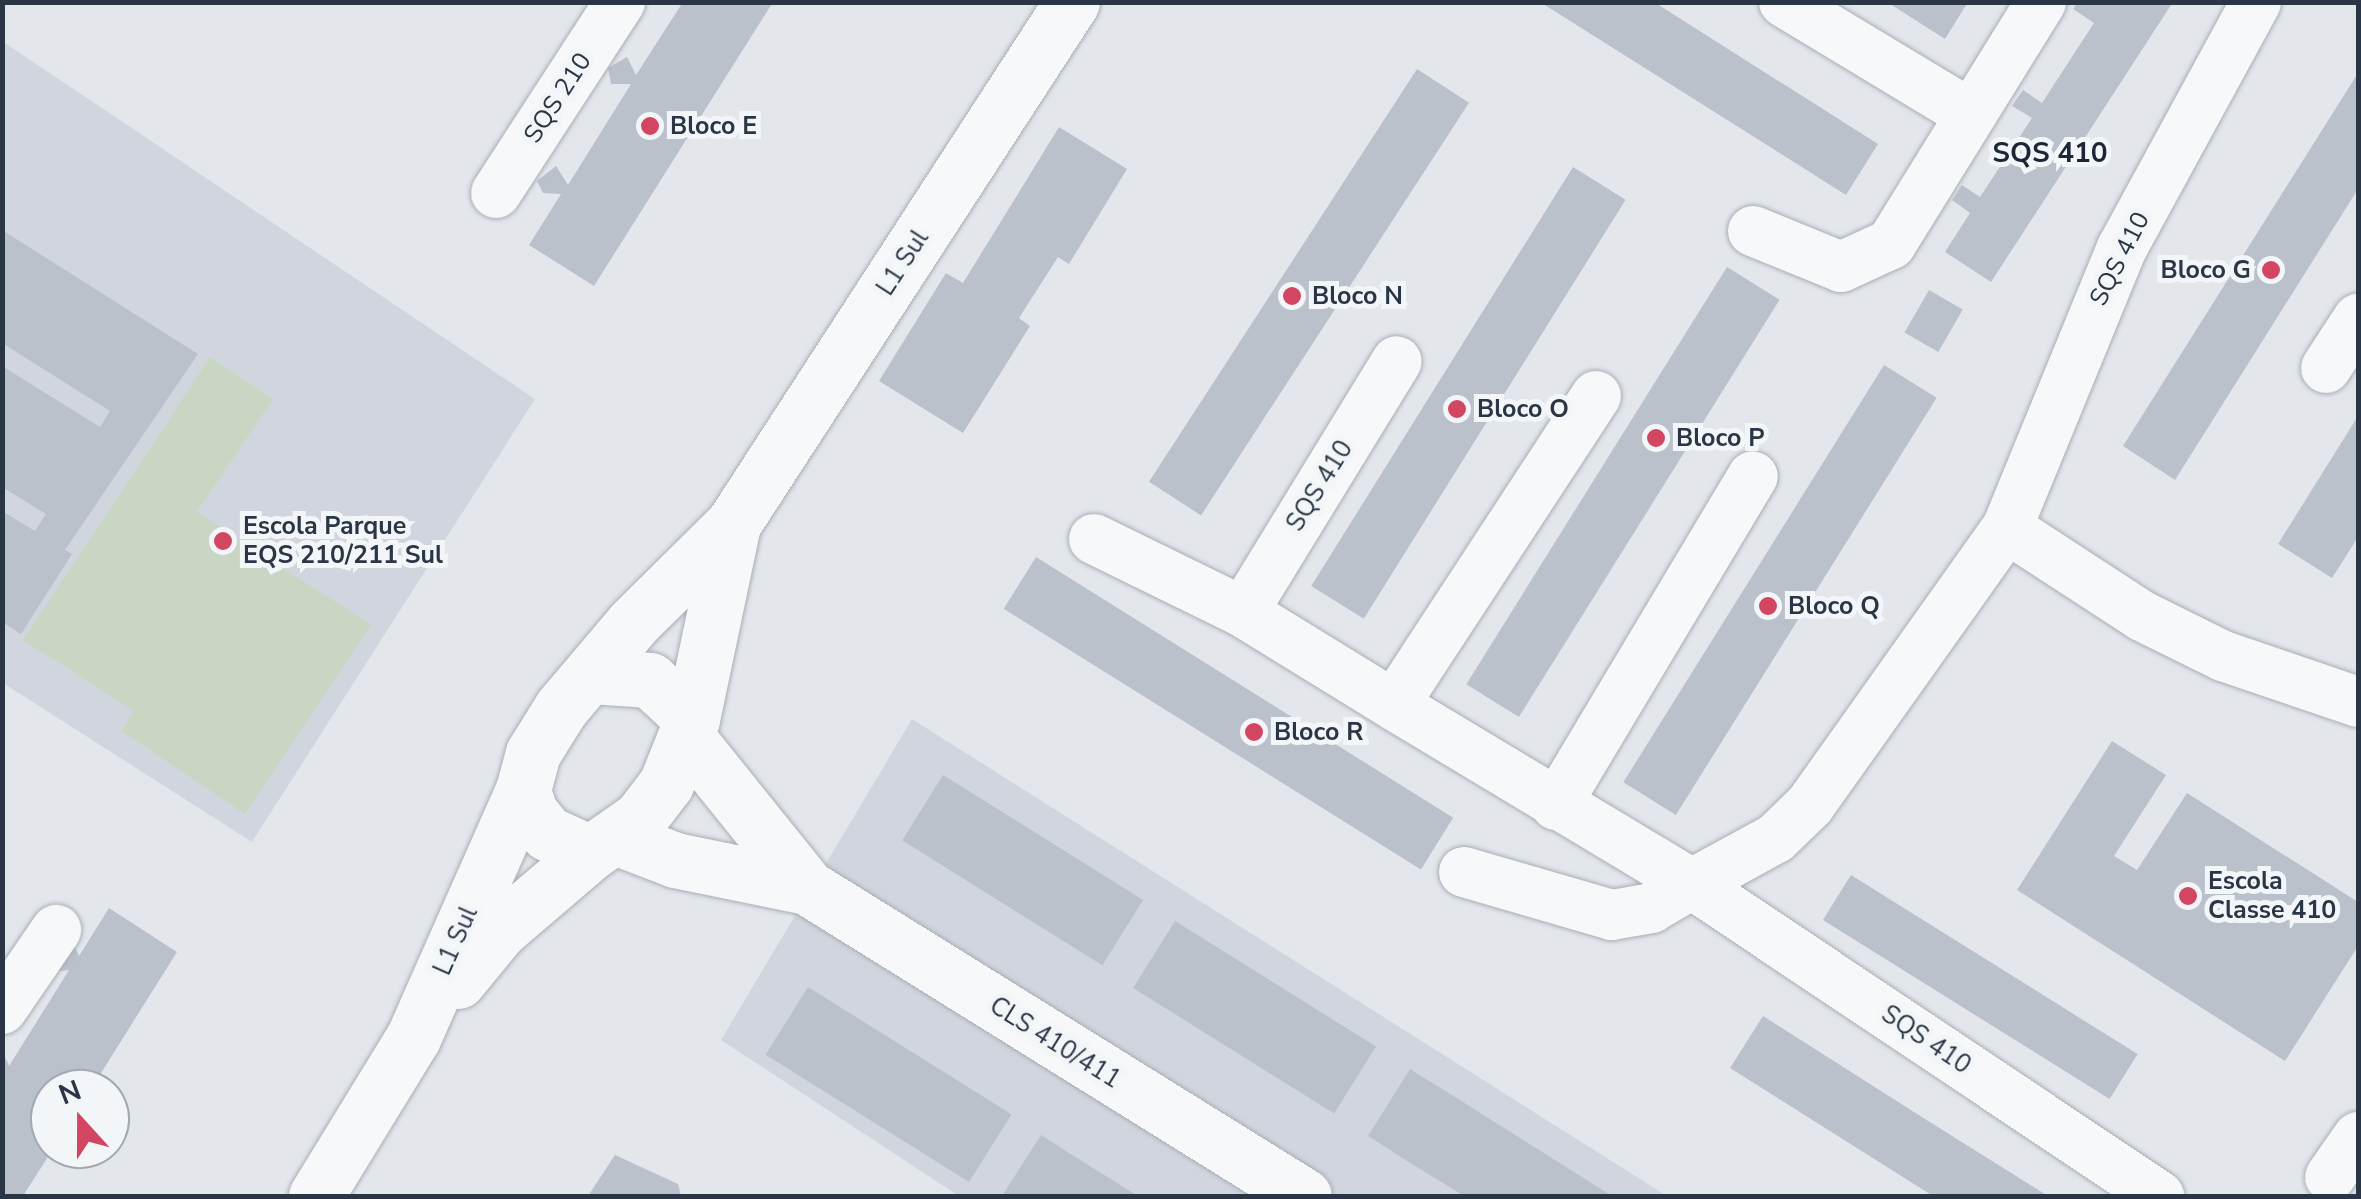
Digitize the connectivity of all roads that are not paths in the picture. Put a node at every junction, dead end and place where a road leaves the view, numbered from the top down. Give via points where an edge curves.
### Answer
1 (620, 2) edge
2 (1072, 2) edge
3 (1784, 2) edge
4 (2041, 2) edge
5 (2256, 2) edge
6 (1971, 115) junction
7 (496, 194) dead end
8 (1753, 231) dead end
9 (2358, 319) edge
10 (1397, 361) dead end
11 (2326, 368) dead end
12 (1596, 396) dead end
13 (1753, 476) dead end
14 (733, 524) junction
15 (2008, 528) junction
16 (1094, 539) dead end
17 (1242, 612) junction
18 (633, 622) junction
19 (591, 676) junction
20 (2354, 690) edge
21 (1394, 704) junction
22 (690, 730) junction
23 (523, 790) junction
24 (1556, 805) junction
25 (604, 845) junction
26 (1464, 872) dead end
27 (1692, 884) junction
28 (807, 887) junction
29 (56, 930) dead end
30 (456, 941) junction
31 (2, 1009) edge
32 (412, 1038) junction
33 (2358, 1136) edge
34 (2330, 1177) dead end
35 (316, 1196) edge
36 (1304, 1196) edge
37 (2159, 1196) edge

1 - 7 street, SQS 210
2 - 14 street, L1 Sul
3 - 6 street
4 - 6 street
5 - 15 street, SQS 410 via 2122,248
6 - 8 street via 1891,244 1867,261 1817,264
9 - 11 street
10 - 17 street, SQS 410
12 - 21 street
13 - 24 street
14 - 18 street, L1 Sul
14 - 22 street, L1 Sul
15 - 20 street via 2142,616 2223,656
15 - 27 street, SQS 410 via 1810,805 1776,838
16 - 17 street, SQS 410
17 - 21 street, SQS 410
18 - 19 street, L1 Sul
18 - 30 street via 589,640 529,716 479,826
19 - 22 street via 650,680
19 - 23 street via 533,754
21 - 24 street, SQS 410
22 - 25 street via 666,784
22 - 28 street, CLS 410/411
23 - 25 street via 547,833
23 - 30 street, L1 Sul
24 - 27 street, SQS 410
25 - 28 street, CLS 410/411
25 - 32 street, L1 Sul via 500,930
26 - 27 street, SQS 410 via 1612,915 1651,908
27 - 37 street, SQS 410
28 - 36 street, CLS 410/411
29 - 31 street
30 - 32 street, L1 Sul
32 - 35 street, L1 Sul
33 - 34 street

